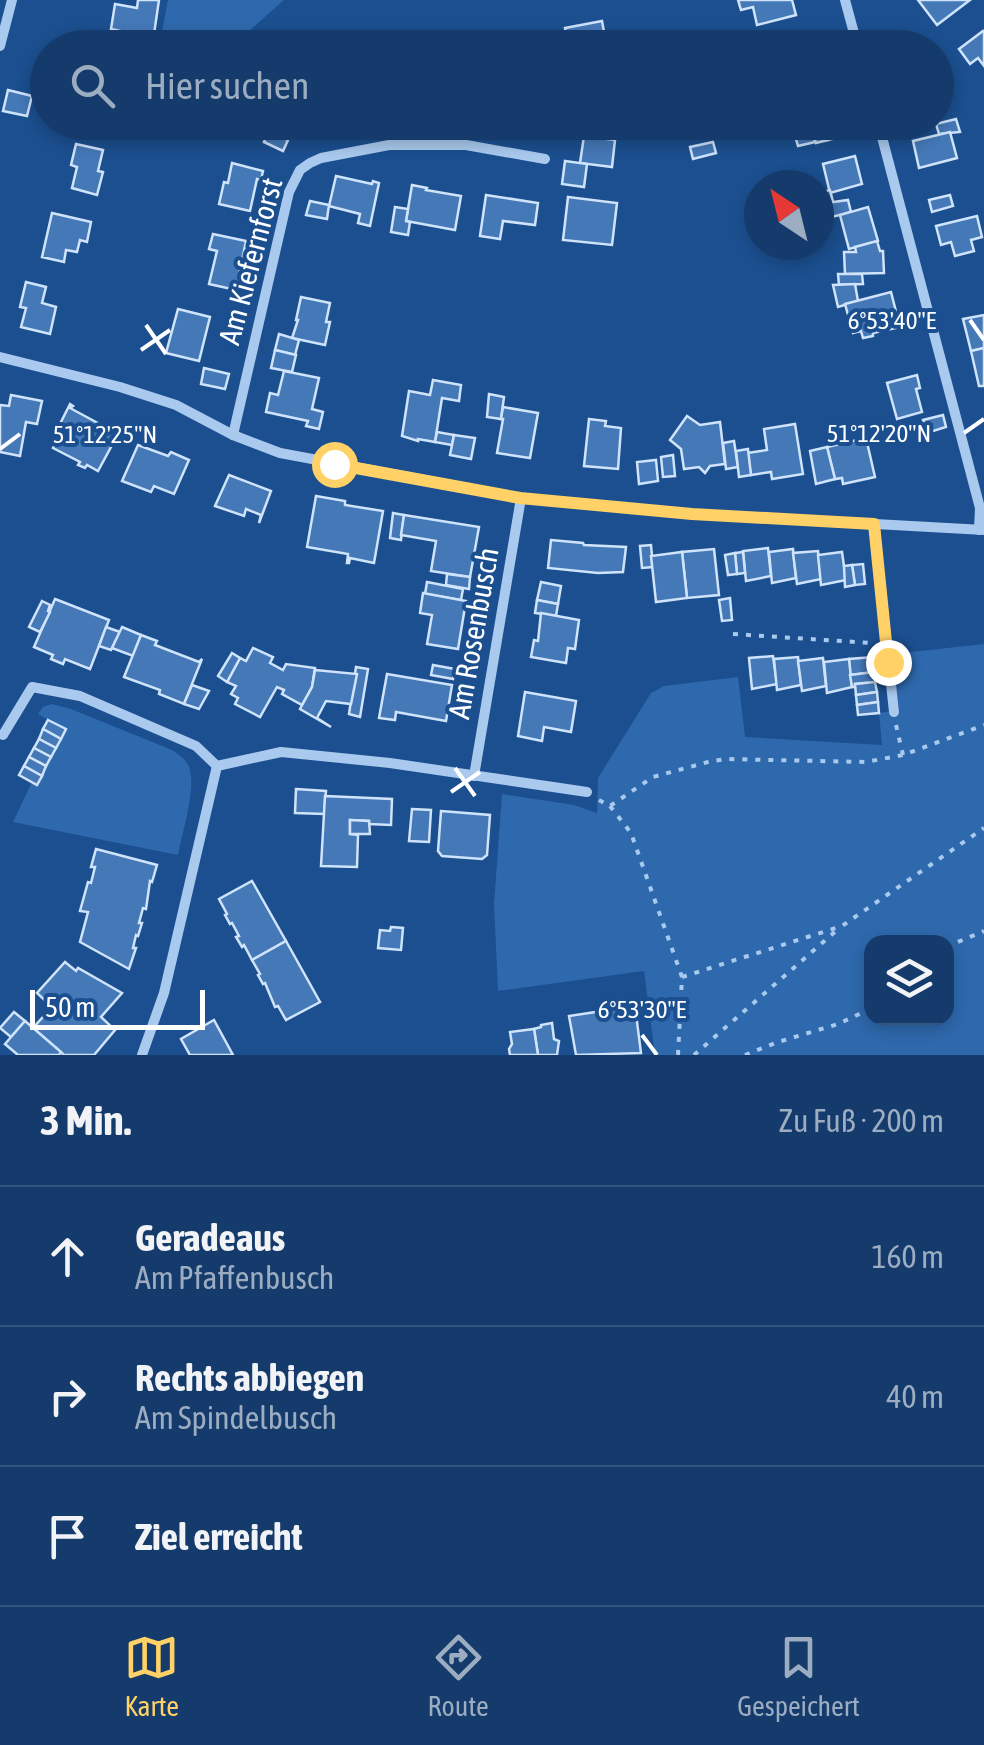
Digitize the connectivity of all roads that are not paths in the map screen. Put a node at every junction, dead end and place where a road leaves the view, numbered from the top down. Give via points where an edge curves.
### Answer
1 (12, 0) edge
2 (845, 0) edge
3 (853, 30) edge
4 (0, 46) edge
5 (883, 140) edge
6 (545, 160) dead end
7 (0, 357) edge
8 (233, 434) junction
9 (520, 498) junction
10 (874, 524) junction
11 (982, 530) edge
12 (894, 712) road end
13 (3, 736) dead end
14 (217, 766) junction
15 (474, 776) junction
16 (586, 792) road end
17 (142, 1055) edge

1 - 4 street
2 - 3 street
5 - 11 street
6 - 8 street, Am Kiefernforst via 466,145 389,145 321,158 300,170 289,192
7 - 8 street via 176,405
8 - 9 street via 280,453
9 - 10 street
9 - 15 street, Am Rosenbusch
10 - 11 street
10 - 12 street
13 - 14 street via 32,687 80,696 196,746
14 - 15 street via 282,752
14 - 17 street via 164,994
15 - 16 street

